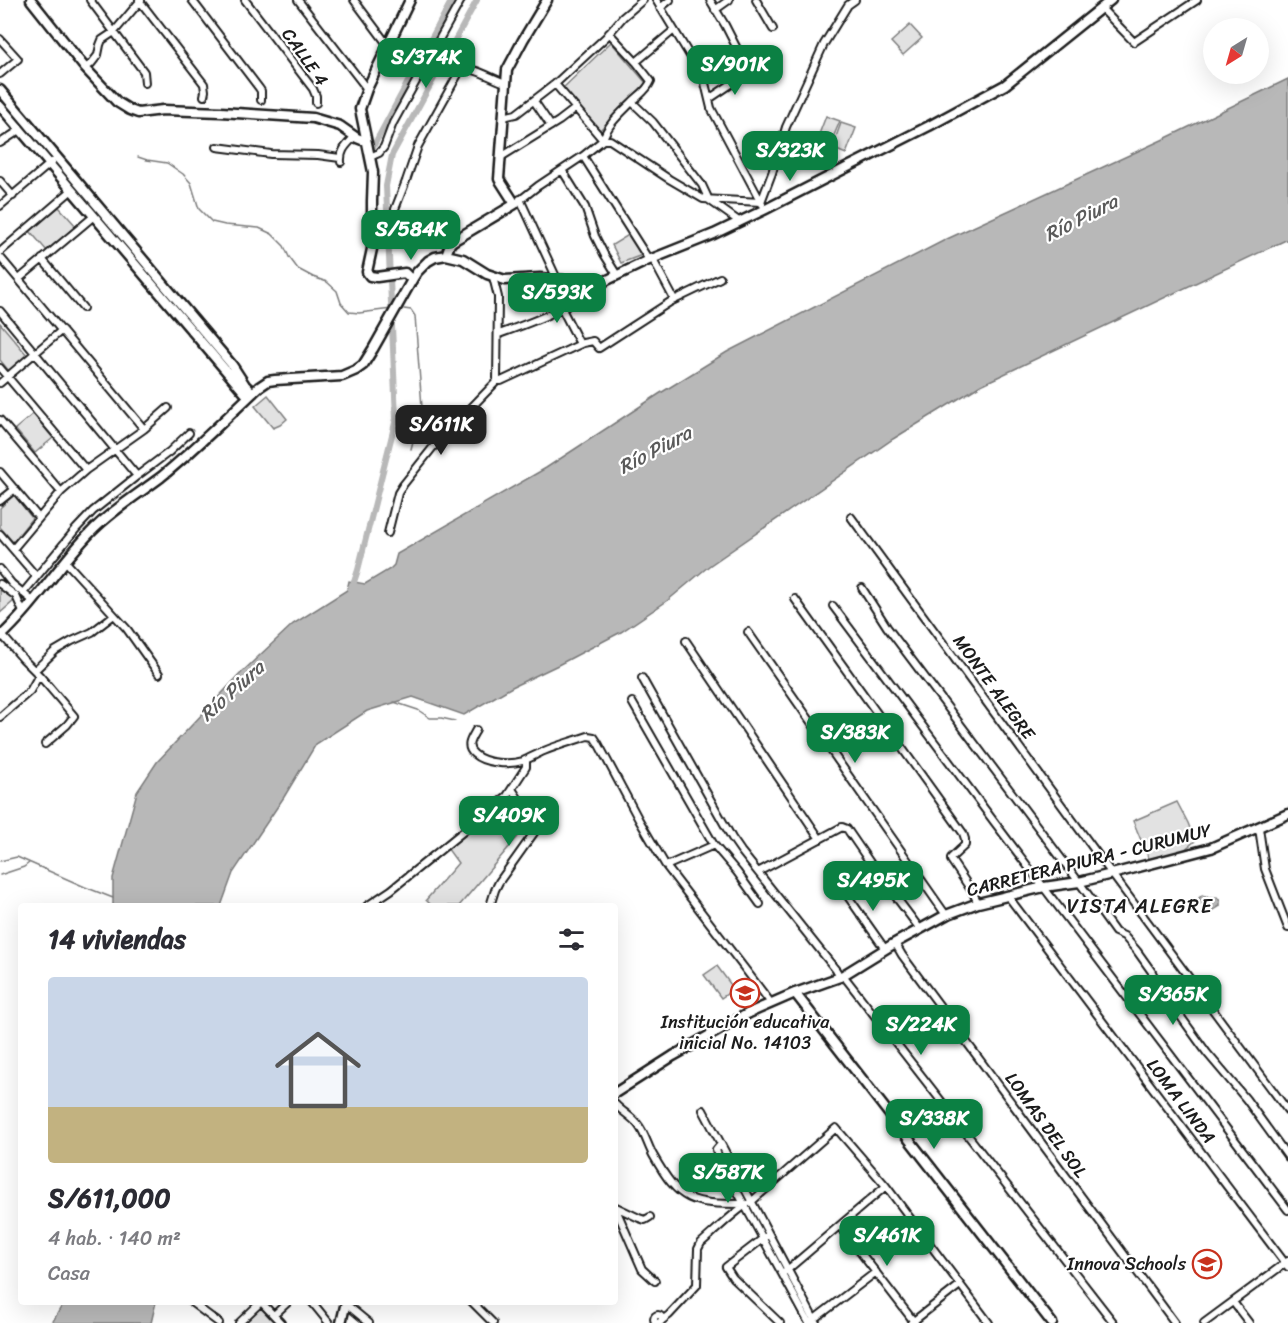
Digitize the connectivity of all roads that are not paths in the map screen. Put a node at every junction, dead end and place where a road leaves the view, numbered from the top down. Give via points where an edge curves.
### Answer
1 (31, 0) edge
2 (90, 0) edge
3 (192, 0) edge
4 (245, 0) edge
5 (298, 0) edge
6 (354, 0) edge
7 (410, 0) edge
8 (461, 0) edge
9 (548, 0) edge
10 (643, 0) edge
11 (656, 0) edge
12 (670, 0) edge
13 (710, 0) edge
14 (729, 0) edge
15 (756, 0) edge
16 (855, 0) edge
17 (1111, 0) edge
18 (1197, 0) edge
19 (140, 1) edge
20 (1186, 3) edge
21 (660, 8) junction
22 (1101, 8) junction
23 (715, 10) junction
24 (773, 29) dead end
25 (674, 30) junction
26 (114, 32) junction
27 (609, 33) junction
28 (0, 39) edge
29 (387, 44) junction
30 (636, 62) junction
31 (85, 68) junction
32 (0, 74) edge
33 (146, 83) dead end
34 (506, 83) junction
35 (555, 84) junction
36 (367, 89) junction
37 (0, 90) edge
38 (204, 96) dead end
39 (709, 99) junction
40 (261, 100) dead end
41 (534, 101) junction
42 (632, 102) junction
43 (316, 103) dead end
44 (0, 106) edge
45 (576, 108) junction
46 (503, 117) junction
47 (551, 126) junction
48 (20, 130) junction
49 (354, 136) junction
50 (365, 137) junction
51 (603, 140) junction
52 (0, 143) edge
53 (217, 147) dead end
54 (583, 156) junction
55 (370, 157) junction
56 (501, 157) junction
57 (57, 158) junction
58 (50, 164) junction
59 (562, 170) junction
60 (0, 181) edge
61 (72, 190) junction
62 (13, 196) junction
63 (709, 200) junction
64 (518, 201) junction
65 (762, 206) junction
66 (0, 207) edge
67 (395, 209) dead end
68 (94, 216) junction
69 (740, 222) junction
70 (0, 255) edge
71 (447, 255) junction
72 (650, 259) junction
73 (42, 260) junction
74 (616, 275) junction
75 (493, 277) junction
76 (720, 278) dead end
77 (19, 279) junction
78 (557, 279) junction
79 (412, 280) junction
80 (599, 284) junction
81 (674, 299) junction
82 (83, 308) dead end
83 (564, 308) junction
84 (0, 311) edge
85 (62, 330) junction
86 (499, 334) junction
87 (580, 344) junction
88 (35, 353) junction
89 (0, 368) edge
90 (7, 377) junction
91 (497, 381) junction
92 (0, 383) edge
93 (251, 395) junction
94 (168, 408) dead end
95 (0, 420) edge
96 (144, 429) junction
97 (189, 433) dead end
98 (115, 449) junction
99 (86, 470) junction
100 (0, 472) edge
101 (137, 476) junction
102 (15, 489) junction
103 (61, 492) junction
104 (0, 501) edge
105 (38, 517) junction
106 (851, 517) dead end
107 (0, 534) edge
108 (388, 534) dead end
109 (13, 549) junction
110 (66, 562) junction
111 (0, 570) edge
112 (36, 576) junction
113 (0, 584) edge
114 (862, 588) dead end
115 (23, 593) junction
116 (795, 599) dead end
117 (33, 601) junction
118 (833, 606) dead end
119 (23, 612) junction
120 (114, 615) junction
121 (748, 632) dead end
122 (1, 636) edge
123 (686, 641) dead end
124 (37, 673) junction
125 (159, 674) dead end
126 (642, 678) dead end
127 (632, 702) dead end
128 (0, 717) edge
129 (476, 730) dead end
130 (45, 744) dead end
131 (526, 760) junction
132 (512, 789) junction
133 (1288, 814) edge
134 (1259, 828) junction
135 (820, 839) junction
136 (714, 844) junction
137 (666, 866) junction
138 (758, 872) junction
139 (1112, 874) junction
140 (1079, 882) junction
141 (1044, 887) junction
142 (842, 888) dead end
143 (1007, 896) junction
144 (372, 903) edge
145 (491, 903) edge
146 (978, 903) junction
147 (760, 904) dead end
148 (946, 915) junction
149 (1288, 928) edge
150 (920, 929) junction
151 (895, 943) junction
152 (885, 949) junction
153 (841, 976) junction
154 (795, 993) junction
155 (771, 1003) junction
156 (618, 1091) edge
157 (618, 1107) edge
158 (703, 1110) dead end
159 (1288, 1111) edge
160 (1288, 1157) edge
161 (886, 1186) junction
162 (747, 1203) junction
163 (618, 1208) edge
164 (1288, 1210) edge
165 (618, 1214) edge
166 (650, 1217) dead end
167 (840, 1226) junction
168 (766, 1237) junction
169 (1287, 1264) edge
170 (785, 1272) junction
171 (876, 1272) junction
172 (655, 1281) dead end
173 (960, 1285) junction
174 (1233, 1302) junction
175 (195, 1305) edge
176 (258, 1305) edge
177 (264, 1305) edge
178 (285, 1305) edge
179 (314, 1305) edge
180 (346, 1305) edge
181 (348, 1305) edge
182 (475, 1305) edge
183 (274, 1315) junction
184 (660, 1318) dead end
185 (812, 1322) edge
186 (913, 1322) edge
187 (219, 1323) edge
188 (239, 1323) edge
189 (281, 1323) edge
190 (329, 1323) edge
191 (341, 1323) edge
192 (369, 1323) edge
193 (493, 1323) edge
194 (780, 1323) edge
195 (989, 1323) edge
196 (1052, 1323) edge
197 (1114, 1323) edge
198 (1174, 1323) edge
199 (1204, 1323) edge
200 (1249, 1323) edge

1 - 31 street
2 - 26 street
3 - 40 street via 259,87
4 - 43 street, CALLE 4 via 313,89
5 - 36 street
6 - 29 street
7 - 29 street
8 - 55 street via 393,123 384,147
9 - 34 street via 507,70
10 - 27 street
11 - 21 street
12 - 21 street
13 - 23 street
14 - 23 street
15 - 24 street
16 - 65 street via 824,44 786,127
17 - 22 street
18 - 20 street
19 - 26 street
19 - 38 street via 204,84
20 - 22 street via 1134,42
21 - 25 street
22 - 65 street via 1005,85
23 - 39 street via 749,72
25 - 30 street
25 - 39 street via 704,79
26 - 31 street via 102,40 98,55
26 - 33 street via 144,72
27 - 30 street
27 - 35 street
28 - 32 street via 18,59
29 - 36 street
30 - 42 street via 651,81
31 - 49 street via 117,102 138,113 221,112 314,118 340,126
34 - 46 street
34 - 67 street via 461,69 418,146
35 - 41 street
35 - 45 street
36 - 50 street via 360,109
37 - 57 street
39 - 65 street
41 - 46 street via 516,114
41 - 47 street
42 - 51 street via 606,129
42 - 63 street via 702,185
44 - 48 street
45 - 47 street
45 - 51 street
46 - 56 street
47 - 56 street
48 - 52 street
48 - 58 street
49 - 50 street via 362,140
49 - 53 street via 340,160
50 - 55 street
51 - 54 street
51 - 63 street via 610,140
54 - 59 street
54 - 72 street
55 - 79 street via 372,249 367,272 377,277 405,273
56 - 64 street via 499,179
57 - 58 street
57 - 93 street via 232,365
58 - 61 street
58 - 62 street
59 - 64 street
59 - 74 street via 585,207
60 - 62 street
61 - 68 street
61 - 70 street
62 - 66 street
63 - 65 street via 746,200
63 - 69 street
64 - 71 street via 453,241
64 - 78 street
65 - 69 street
68 - 73 street
68 - 93 street
69 - 72 street
70 - 77 street
71 - 75 street via 470,262
71 - 79 street via 428,261
72 - 74 street
72 - 81 street
73 - 77 street
73 - 82 street
74 - 80 street
75 - 78 street
75 - 86 street
76 - 81 street
77 - 85 street
78 - 80 street
78 - 83 street
79 - 93 street via 373,349 356,370 335,376 268,381
80 - 83 street
81 - 87 street via 599,348 593,342
83 - 86 street
83 - 87 street
84 - 88 street
85 - 88 street
85 - 96 street
86 - 91 street
87 - 91 street
88 - 90 street
88 - 98 street
89 - 90 street
90 - 92 street
90 - 99 street
91 - 108 street via 407,480 398,493
93 - 110 street via 179,462 106,518
94 - 96 street
95 - 103 street
96 - 98 street
97 - 101 street
98 - 99 street
98 - 101 street
99 - 103 street
100 - 102 street
101 - 112 street via 93,511
102 - 104 street
102 - 105 street
103 - 105 street
105 - 109 street
106 - 139 street, MONTE ALEGRE
107 - 109 street
109 - 112 street
110 - 117 street
110 - 120 street
111 - 115 street
112 - 115 street
113 - 119 street via 16,596
114 - 140 street via 886,627
115 - 117 street
116 - 146 street via 964,836 965,845 951,860
117 - 119 street
118 - 141 street
119 - 122 street
120 - 124 street via 92,632 55,651
120 - 125 street
121 - 148 street
122 - 124 street
123 - 135 street
124 - 128 street via 30,691
124 - 130 street via 74,717
126 - 138 street via 732,838
127 - 136 street
129 - 131 street via 469,747 477,758 515,763
131 - 132 street via 526,767
131 - 137 street via 543,751 594,737
132 - 144 street
132 - 145 street via 537,827 499,882
133 - 134 street, CARRETERA PIURA - CURUMUY
134 - 139 street, CARRETERA PIURA - CURUMUY via 1211,848
134 - 149 street via 1265,869
135 - 138 street
135 - 150 street via 842,827 847,829
136 - 137 street
136 - 147 street
137 - 155 street
138 - 153 street
139 - 140 street, CARRETERA PIURA - CURUMUY
139 - 159 street
140 - 141 street, CARRETERA PIURA - CURUMUY
140 - 160 street via 1115,932 1137,951 1207,1053
141 - 143 street, CARRETERA PIURA - CURUMUY
141 - 164 street
142 - 152 street
143 - 146 street, CARRETERA PIURA - CURUMUY
143 - 169 street, LOMA LINDA
146 - 148 street, CARRETERA PIURA - CURUMUY
148 - 150 street, CARRETERA PIURA - CURUMUY
150 - 151 street, CARRETERA PIURA - CURUMUY
151 - 152 street, CARRETERA PIURA - CURUMUY
151 - 198 street, LOMAS DEL SOL
152 - 153 street, CARRETERA PIURA - CURUMUY
153 - 154 street, CARRETERA PIURA - CURUMUY
153 - 197 street
154 - 155 street, CARRETERA PIURA - CURUMUY
154 - 196 street
155 - 156 street, CARRETERA PIURA - CURUMUY
157 - 162 street via 640,1127 677,1191 709,1204
158 - 162 street via 721,1144 717,1153
161 - 162 street via 836,1128
161 - 167 street
161 - 173 street
162 - 168 street
162 - 184 street via 700,1244 697,1285 669,1316
163 - 166 street via 645,1220
165 - 172 street via 642,1269
167 - 170 street
167 - 171 street
168 - 170 street
168 - 194 street via 726,1268
169 - 174 street
170 - 185 street
171 - 185 street
171 - 186 street
173 - 186 street
173 - 195 street
174 - 199 street
174 - 200 street
175 - 187 street
176 - 188 street
177 - 183 street
178 - 183 street
179 - 190 street
180 - 191 street
181 - 192 street
182 - 193 street
183 - 189 street

